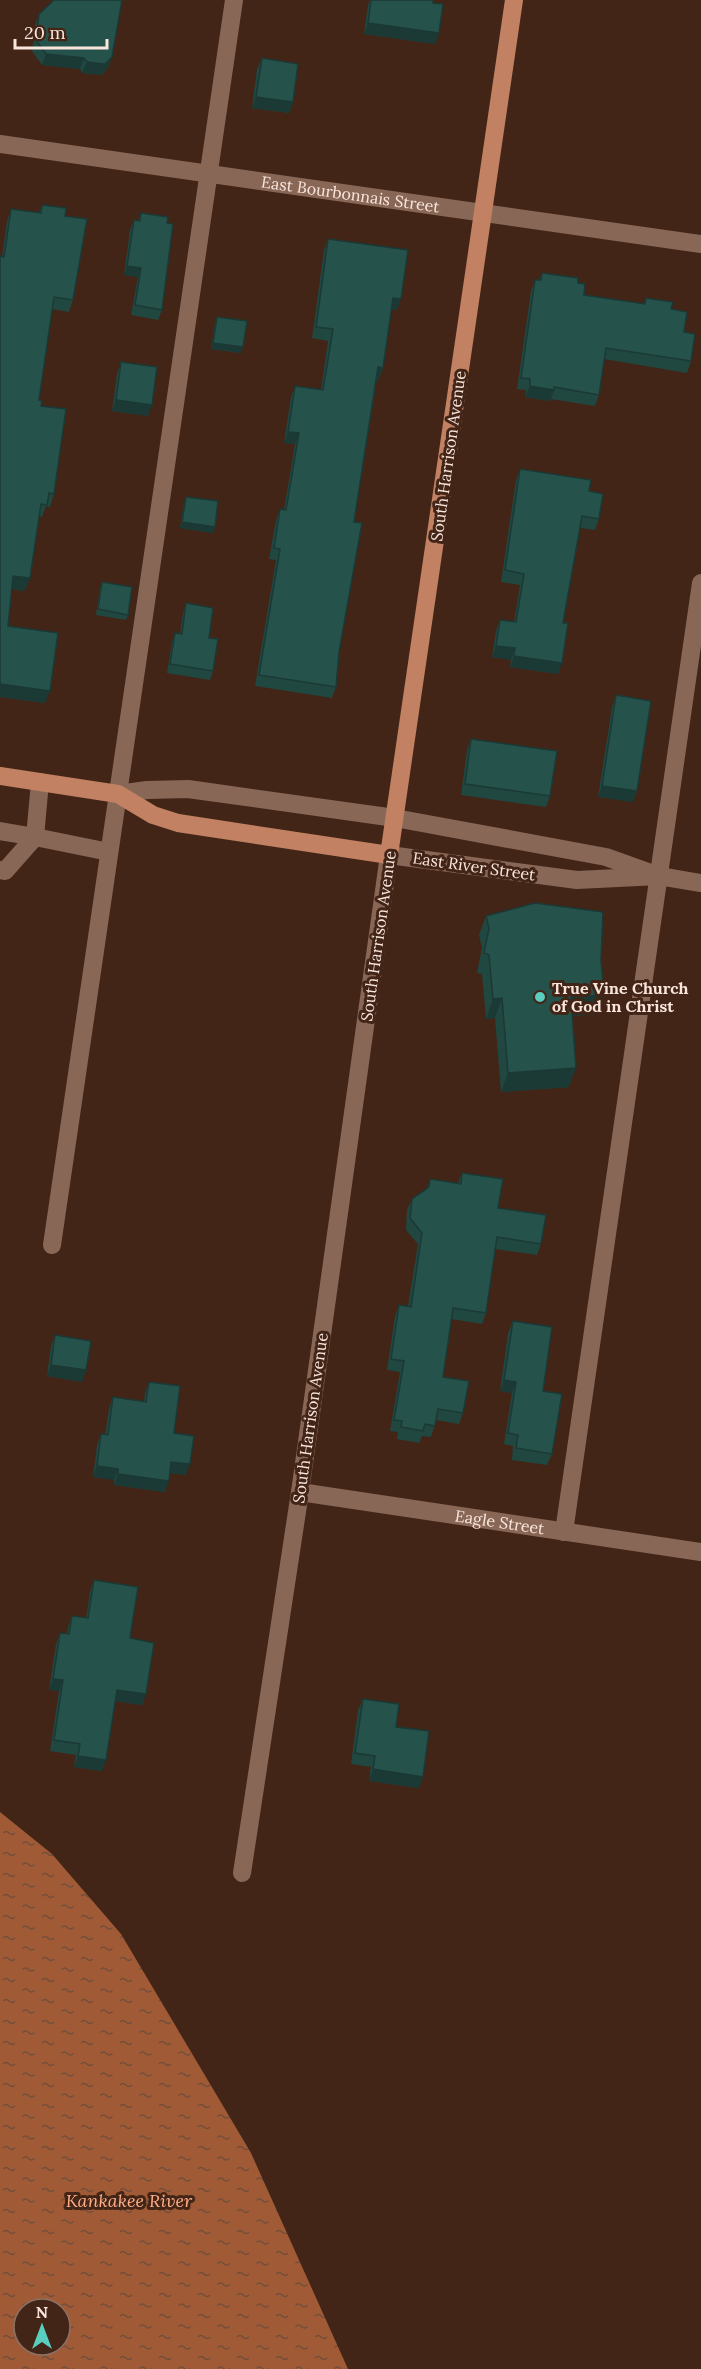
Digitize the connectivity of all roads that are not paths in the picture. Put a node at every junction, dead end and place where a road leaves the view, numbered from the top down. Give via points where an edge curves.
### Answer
1 (234, 0) edge
2 (514, 0) edge
3 (0, 144) edge
4 (208, 174) junction
5 (483, 213) junction
6 (701, 244) edge
7 (701, 583) edge
8 (0, 776) edge
9 (40, 782) junction
10 (118, 794) junction
11 (395, 818) junction
12 (0, 831) edge
13 (35, 837) junction
14 (110, 852) junction
15 (389, 855) junction
16 (0, 870) edge
17 (659, 876) junction
18 (701, 883) edge
19 (52, 1245) dead end
20 (300, 1492) junction
21 (564, 1532) junction
22 (701, 1552) edge
23 (242, 1873) dead end

1 - 4 street
2 - 5 main road, South Harrison Avenue
3 - 4 street, East Bourbonnais Street
4 - 5 street, East Bourbonnais Street
4 - 10 street
5 - 6 street, East Bourbonnais Street
5 - 11 main road, South Harrison Avenue
7 - 17 street
8 - 9 main road, East River Street
9 - 10 main road, East River Street
9 - 13 street
10 - 11 street, East River Street via 188,789
10 - 14 street
10 - 15 main road, East River Street via 153,815 178,823
11 - 15 main road, South Harrison Avenue
11 - 17 street, East River Street via 606,857
12 - 13 street
13 - 14 street
13 - 16 street via 5,871
14 - 19 street
15 - 17 street, East River Street via 578,880
15 - 20 street, South Harrison Avenue
17 - 18 street, East River Street
17 - 21 street
20 - 21 street, Eagle Street
20 - 23 street, South Harrison Avenue
21 - 22 street, Eagle Street

